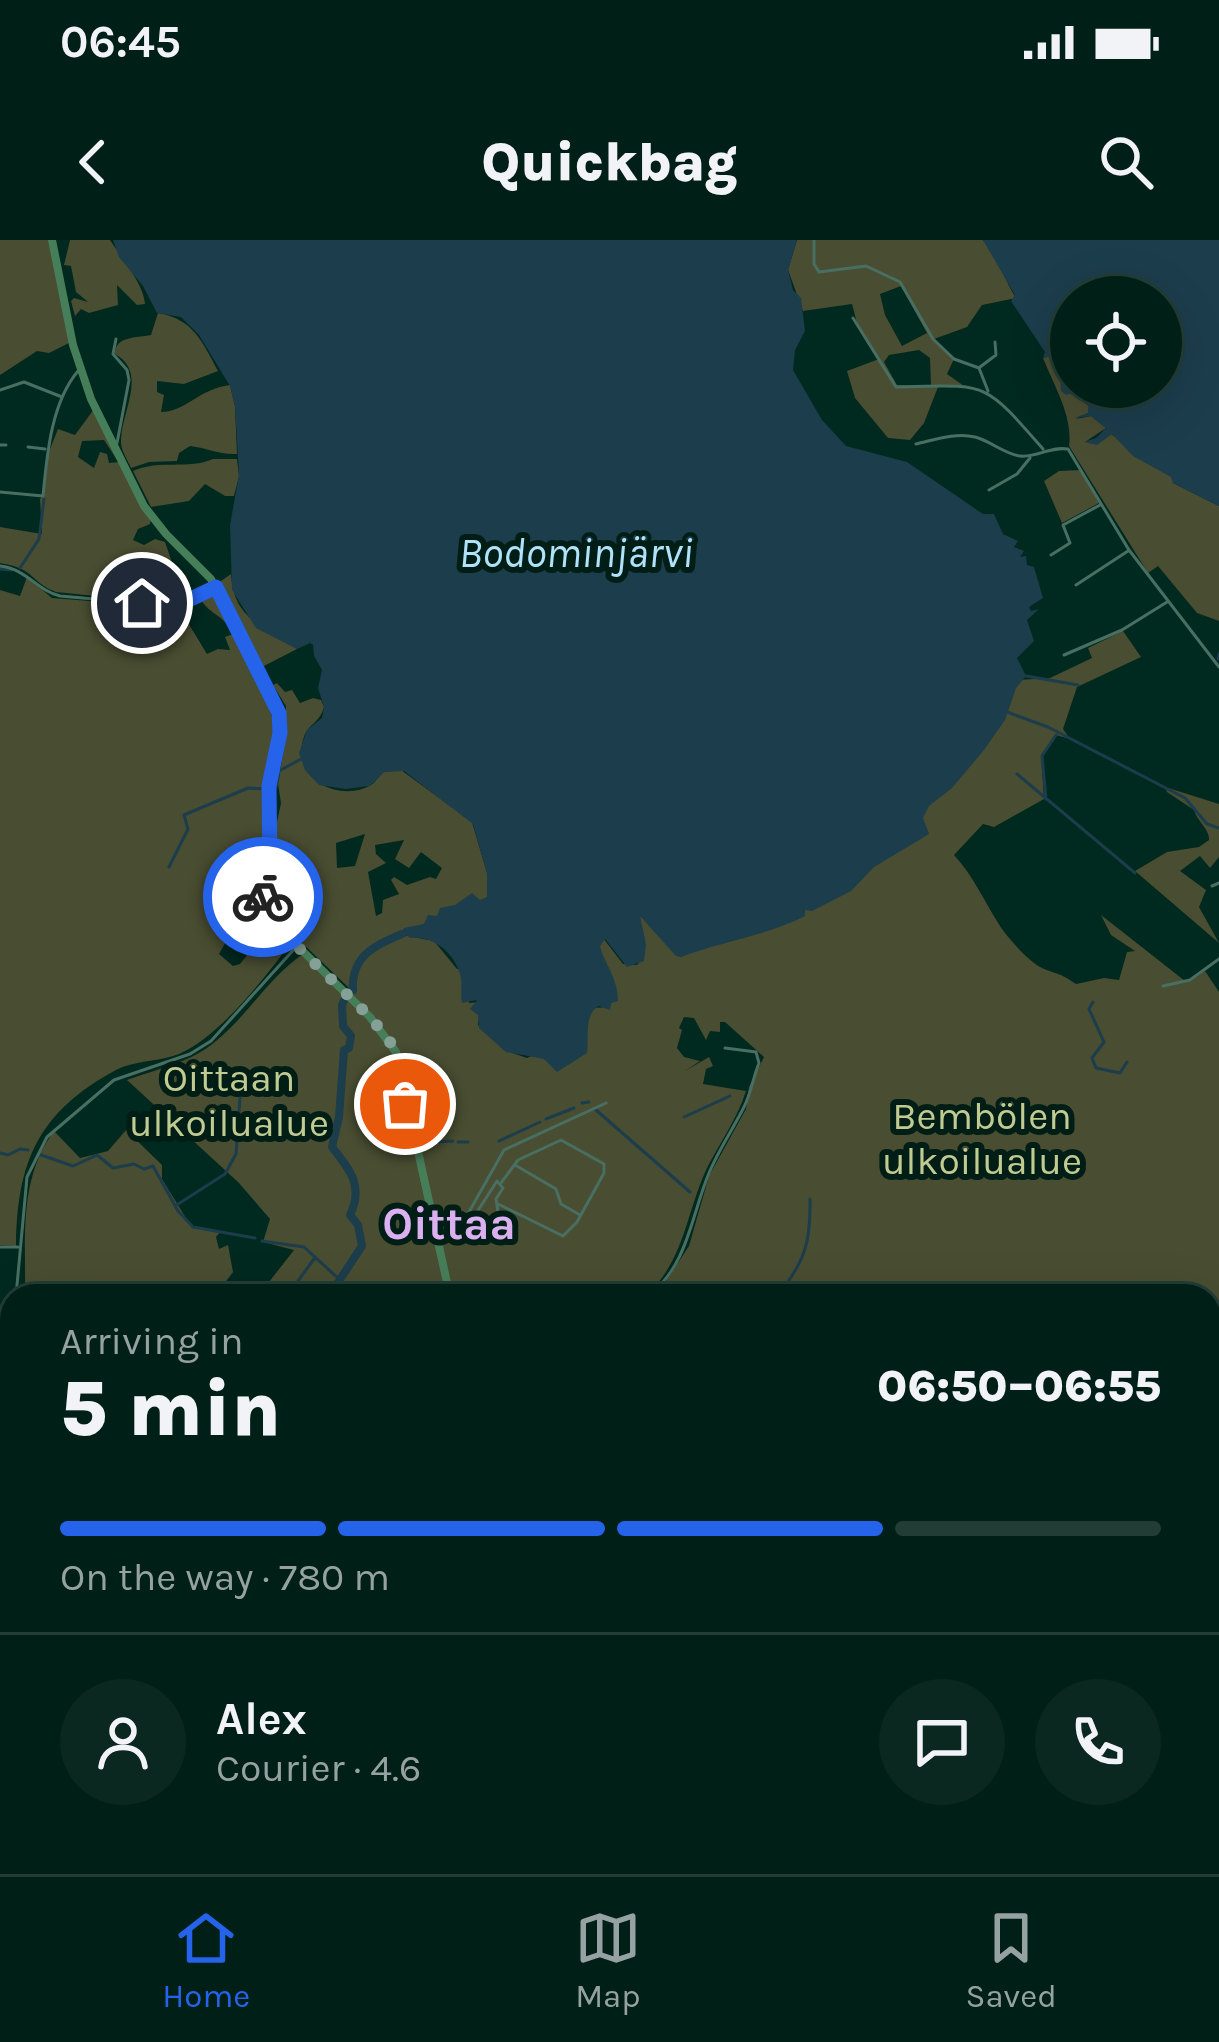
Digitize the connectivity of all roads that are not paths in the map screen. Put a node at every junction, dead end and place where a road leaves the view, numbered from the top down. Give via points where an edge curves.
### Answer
1 (52, 240) edge
2 (814, 240) edge
3 (853, 318) dead end
4 (116, 339) dead end
5 (995, 342) dead end
6 (979, 368) junction
7 (80, 370) junction
8 (0, 390) edge
9 (988, 391) junction
10 (64, 398) junction
11 (116, 444) junction
12 (916, 444) dead end
13 (28, 447) dead end
14 (47, 450) junction
15 (1044, 450) junction
16 (1031, 457) junction
17 (989, 490) dead end
18 (0, 492) edge
19 (1102, 504) junction
20 (1129, 550) junction
21 (1051, 555) dead end
22 (0, 566) edge
23 (1076, 585) dead end
24 (216, 587) junction
25 (1168, 602) junction
26 (1064, 655) dead end
27 (1219, 667) edge
28 (298, 945) junction
29 (1219, 959) edge
30 (1163, 986) dead end
31 (725, 1048) dead end
32 (606, 1103) dead end
33 (514, 1164) junction
34 (501, 1184) junction
35 (498, 1204) junction
36 (498, 1212) dead end
37 (580, 1215) junction
38 (462, 1222) junction
39 (439, 1235) junction
40 (0, 1246) edge
41 (20, 1247) junction
42 (17, 1284) edge
43 (448, 1284) edge
44 (662, 1284) edge

1 - 7 main road
2 - 6 street via 819,272 866,266 900,281 933,340
3 - 9 street via 896,387
4 - 11 street via 112,354 129,380
5 - 6 street via 996,355
6 - 9 street
7 - 10 street
7 - 11 main road
8 - 10 street via 24,382
9 - 15 street
10 - 14 street
11 - 24 main road via 151,516
12 - 16 street via 962,435
13 - 14 street
14 - 18 street via 43,496
15 - 16 street
15 - 19 street via 1068,448
16 - 17 street
19 - 20 street
19 - 21 street via 1064,525 1070,544
20 - 23 street
20 - 25 street
22 - 24 street via 60,596 172,606
24 - 28 main road via 278,709 262,901
25 - 26 street
25 - 27 street
28 - 39 main road via 393,1046
28 - 41 street via 211,1041 114,1080 53,1130 27,1177
29 - 30 street via 1190,980
31 - 44 street via 756,1052 759,1063 686,1246
32 - 38 street via 504,1150
33 - 34 street
33 - 37 street
33 - 37 street via 561,1140 598,1158 604,1173
34 - 35 street
34 - 38 street
35 - 36 street
35 - 37 street via 560,1236
38 - 39 street
39 - 43 main road
40 - 41 street
41 - 42 street

